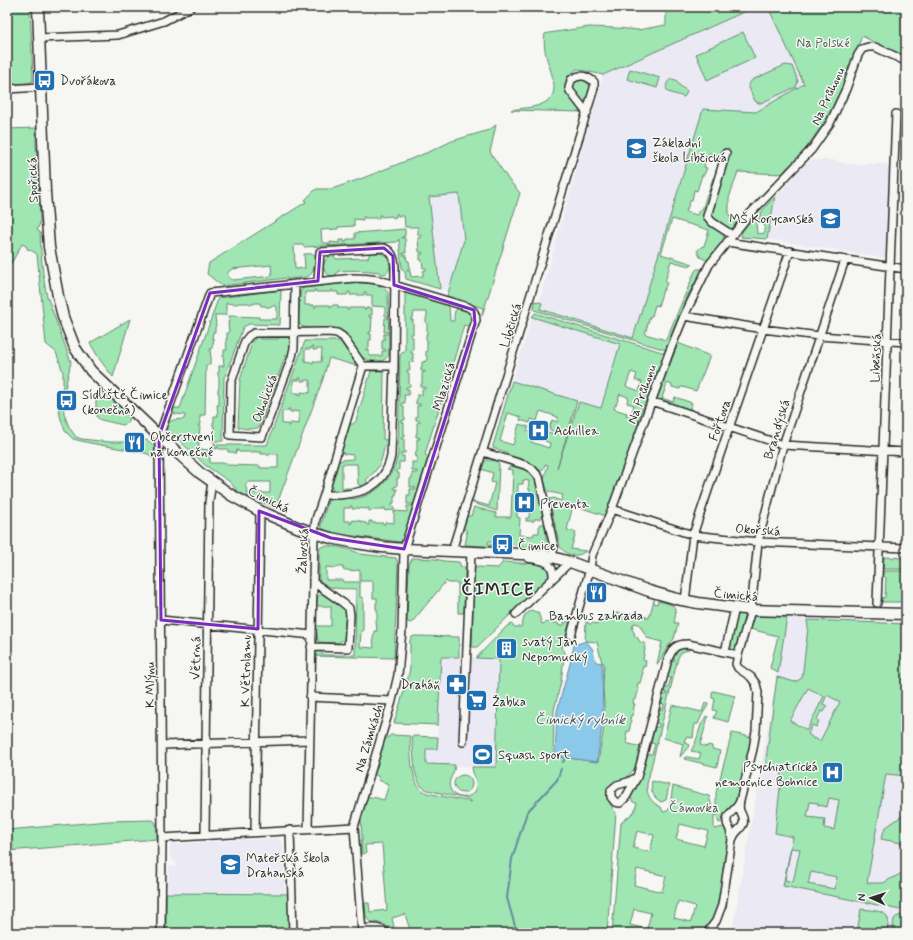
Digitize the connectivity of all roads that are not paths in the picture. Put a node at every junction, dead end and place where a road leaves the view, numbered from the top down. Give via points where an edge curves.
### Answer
1 (38, 7) edge
2 (191, 7) edge
3 (39, 38) junction
4 (903, 60) dead end
5 (41, 87) junction
6 (7, 88) edge
7 (587, 113) junction
8 (896, 114) dead end
9 (726, 153) dead end
10 (732, 235) junction
11 (727, 242) junction
12 (790, 251) junction
13 (845, 260) junction
14 (890, 267) junction
15 (906, 269) edge
16 (318, 281) junction
17 (295, 284) junction
18 (394, 284) junction
19 (684, 316) junction
20 (763, 329) junction
21 (294, 332) junction
22 (819, 336) junction
23 (887, 341) junction
24 (906, 342) edge
25 (75, 348) joint
26 (363, 366) junction
27 (394, 366) junction
28 (652, 401) junction
29 (729, 428) junction
30 (159, 436) junction
31 (782, 445) junction
32 (883, 451) junction
33 (483, 452) junction
34 (906, 452) edge
35 (212, 482) junction
36 (324, 495) junction
37 (612, 509) junction
38 (260, 511) junction
39 (314, 533) junction
40 (693, 535) junction
41 (758, 542) junction
42 (454, 544) dead end
43 (880, 546) junction
44 (906, 548) edge
45 (404, 549) junction
46 (471, 552) junction
47 (508, 554) junction
48 (552, 556) junction
49 (570, 562) junction
50 (590, 569) junction
51 (552, 578) junction
52 (313, 582) junction
53 (685, 600) junction
54 (877, 603) dead end
55 (735, 608) junction
56 (751, 610) junction
57 (516, 614) dead end
58 (906, 614) edge
59 (161, 620) junction
60 (208, 624) junction
61 (258, 629) junction
62 (312, 635) junction
63 (571, 635) dead end
64 (311, 647) junction
65 (725, 652) junction
66 (738, 655) junction
67 (310, 697) junction
68 (392, 701) junction
69 (310, 740) junction
70 (256, 742) junction
71 (463, 742) dead end
72 (206, 744) junction
73 (162, 745) junction
74 (637, 777) junction
75 (740, 801) junction
76 (354, 826) junction
77 (308, 829) junction
78 (290, 830) junction
79 (255, 832) junction
80 (205, 835) junction
81 (162, 838) junction
82 (732, 840) junction
83 (362, 931) edge
84 (161, 933) edge
85 (293, 933) edge
86 (386, 933) edge
87 (707, 933) edge

1 - 3 street, Spořická
2 - 3 street via 164,22 118,35
3 - 5 street, Spořická
4 - 10 street, Na Průhonu via 875,48 862,49 830,122 812,149
5 - 6 street
5 - 25 street, Spořická via 49,247 63,317
7 - 7 street, Libčická via 594,82 588,77 578,76 571,80 569,88
7 - 33 street, Libčická
8 - 14 street, Libeňská
9 - 10 street via 707,216
10 - 11 street, Na Průhonu
11 - 12 street
11 - 19 street, Na Průhonu via 709,265
12 - 13 street
12 - 20 street, Fořtova
13 - 14 street
13 - 22 street, Brandýská
14 - 15 street
14 - 23 street, Libeňská
16 - 17 street
16 - 18 street via 369,278
16 - 18 street via 320,252 384,248 393,256
17 - 21 street
17 - 30 street via 210,293
18 - 27 street
18 - 45 street, Mlazická via 468,307 474,310 476,316
19 - 20 street
19 - 28 street, Na Průhonu
20 - 22 street
20 - 29 street, Fořtova
21 - 21 street, Ouholická via 254,332 245,341 231,383 230,436 262,437 292,357
21 - 26 street via 337,333 343,337
22 - 23 street
22 - 31 street, Brandýská
23 - 24 street
23 - 32 street, Libeňská
25 - 30 street, Čimická via 91,371
26 - 27 street
26 - 36 street, Žalovská
27 - 36 street via 391,456 388,468 381,479 365,491 345,495
28 - 29 street
28 - 37 street, Na Průhonu
29 - 31 street
29 - 40 street, Fořtova
30 - 35 street, Čimická
30 - 59 street, K Mlýnu
31 - 32 street
31 - 41 street, Brandýská
32 - 34 street
32 - 43 street, Libeňská
33 - 42 street, Libčická
33 - 48 street via 525,465 539,477 554,547
35 - 38 street, Čimická
35 - 60 street, Větrná via 209,502
36 - 39 street, Žalovská
37 - 40 street, Okořská
37 - 50 street, Na Průhonu via 592,555
38 - 39 street, Čimická
38 - 61 street, K Větrolamu
39 - 45 street, Čimická via 356,543
39 - 52 street, Žalovská
40 - 41 street, Okořská
40 - 53 street, Fořtova
41 - 43 street, Okořská
41 - 56 street, Brandýská
43 - 44 street, Okořská
43 - 54 street, Libeňská
45 - 46 street, Čimická
45 - 68 street, Na Zámkách via 402,630 398,675
46 - 47 street, Čimická
46 - 71 street
47 - 48 street, Čimická
47 - 51 street, Čimická via 545,562 552,569
48 - 49 street, Čimická
49 - 50 street, Čimická
49 - 51 street
50 - 53 street, Čimická
50 - 63 street, Na Průhonu
51 - 57 street
52 - 62 street, Žalovská
52 - 64 street via 344,603 349,608 350,615 348,648
53 - 55 street, Čimická
55 - 56 street, Čimická
55 - 65 street
56 - 58 street, Čimická
56 - 66 street, Brandýská
59 - 60 street
59 - 73 street, K Mlýnu
60 - 61 street
60 - 72 street, Větrná
61 - 62 street
61 - 70 street, K Větrolamu
62 - 64 street, Žalovská
64 - 67 street, Žalovská
65 - 66 street
65 - 74 street via 688,644 674,647 668,659
66 - 75 street, Brandýská via 736,664 754,680 758,692 756,731
67 - 68 street
67 - 69 street, Žalovská
68 - 76 street, Na Zámkách
69 - 70 street
69 - 77 street, Žalovská
70 - 72 street
70 - 79 street, K Větrolamu
72 - 73 street
72 - 80 street, Větrná
73 - 81 street, K Mlýnu
74 - 74 street via 611,790 611,797 615,802 620,803 626,797
75 - 82 street via 743,823
75 - 82 street via 727,818
76 - 77 street
76 - 83 street, Na Zámkách
77 - 78 street
78 - 79 street
78 - 85 street
79 - 80 street
80 - 81 street
81 - 84 street, K Mlýnu
82 - 87 street via 722,905 716,921
83 - 86 street via 377,928 383,929

